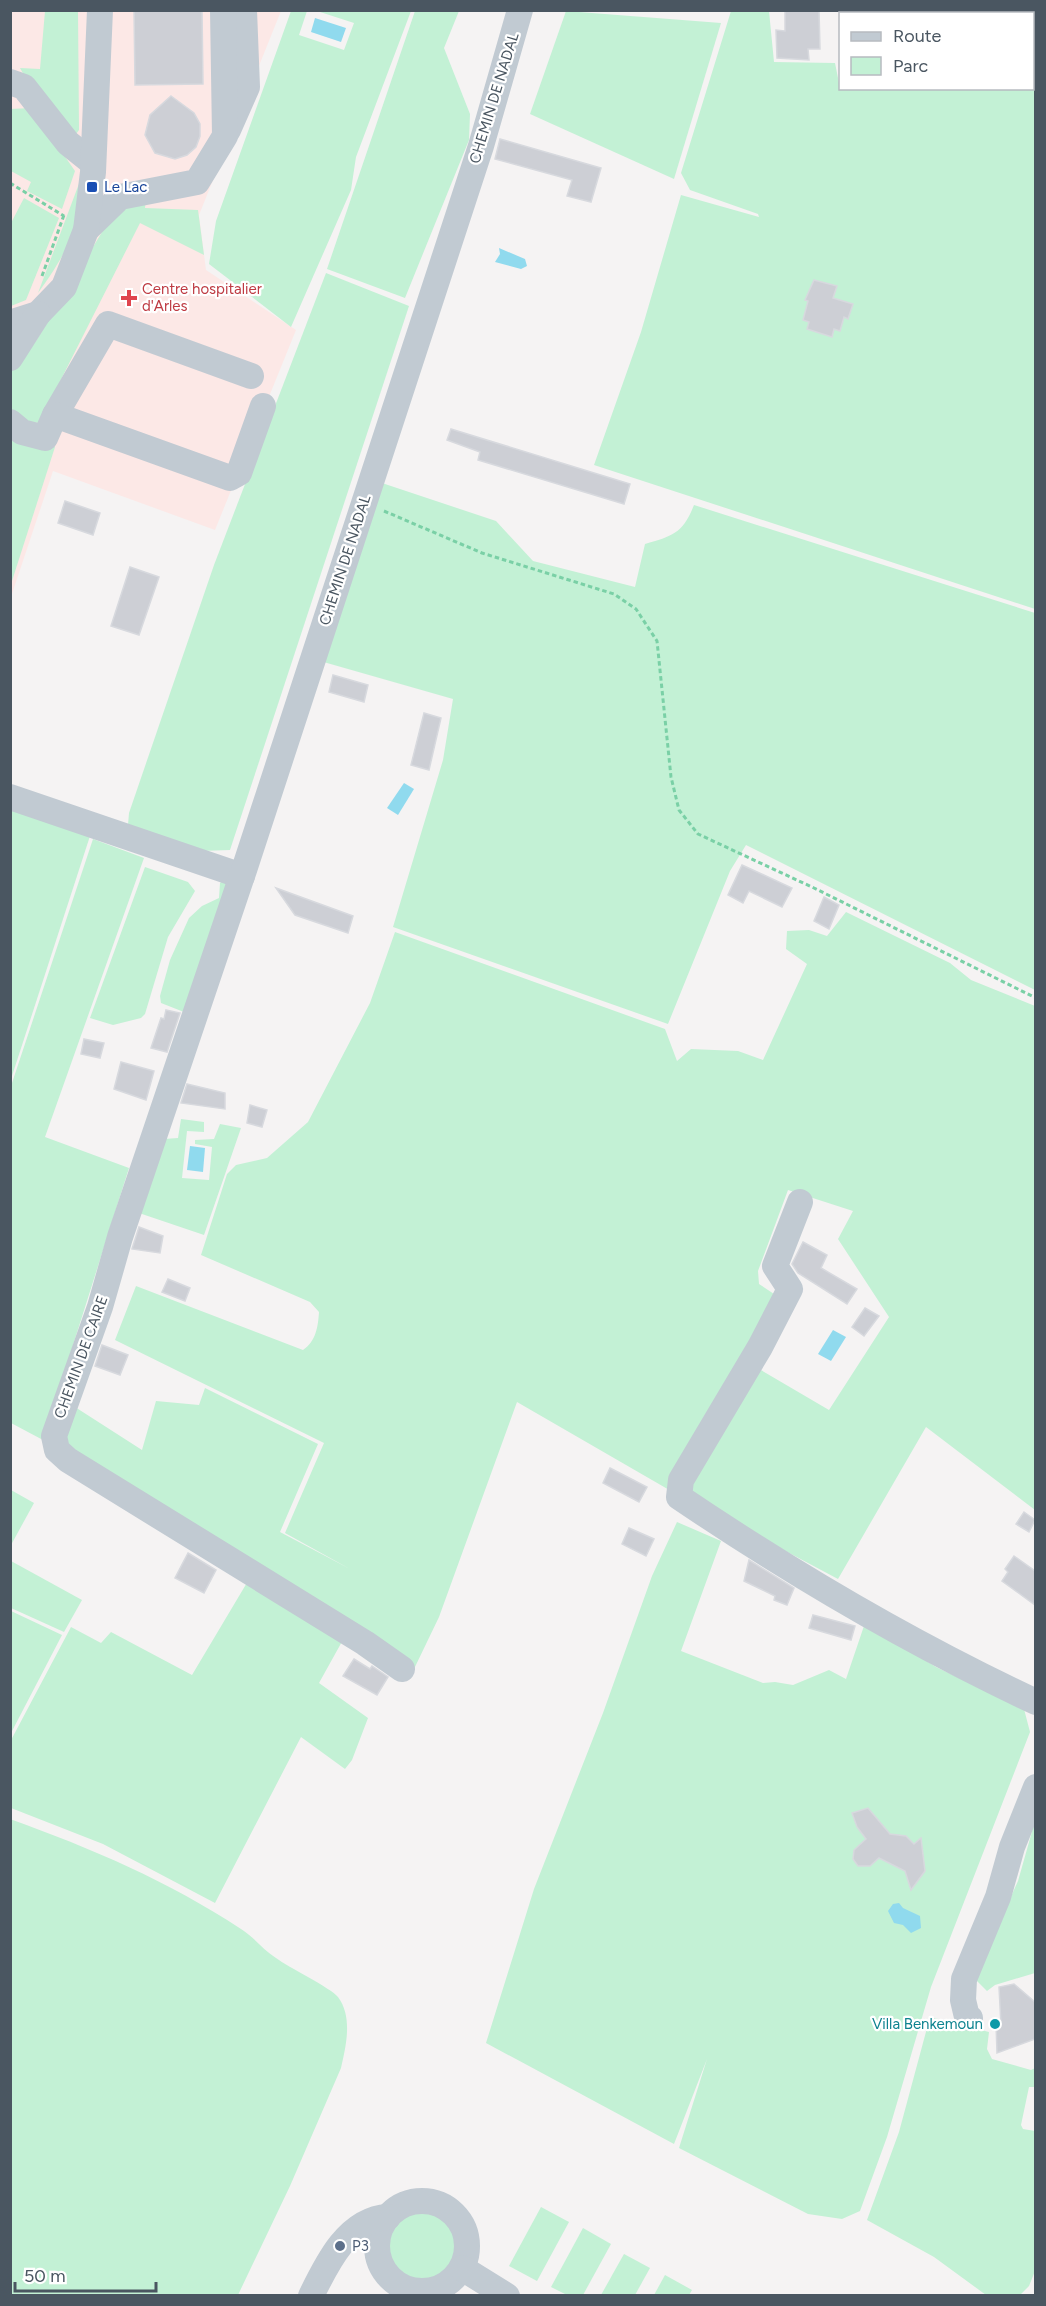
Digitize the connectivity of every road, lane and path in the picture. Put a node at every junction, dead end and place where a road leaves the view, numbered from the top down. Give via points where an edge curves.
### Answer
1 (100, 10) edge
2 (223, 10) edge
3 (244, 10) edge
4 (520, 10) edge
5 (10, 82) edge
6 (225, 136) junction
7 (93, 163) junction
8 (10, 183) edge
9 (64, 216) dead end
10 (86, 230) junction
11 (38, 314) junction
12 (10, 323) edge
13 (10, 358) edge
14 (251, 376) dead end
15 (264, 406) dead end
16 (55, 416) junction
17 (10, 422) edge
18 (364, 503) junction
19 (10, 796) edge
20 (242, 876) junction
21 (1035, 998) edge
22 (800, 1202) dead end
23 (402, 1669) dead end
24 (1035, 1702) edge
25 (1035, 1787) edge
26 (970, 2018) dead end
27 (388, 2217) junction
28 (462, 2268) junction
29 (425, 2293) edge
30 (311, 2295) edge
31 (507, 2295) edge

1 - 7 street
2 - 6 street
3 - 6 street via 247,87
4 - 18 street, CHEMIN DE NADAL via 481,146
5 - 7 street via 24,87 68,143
6 - 10 street via 197,182 120,197
7 - 10 street
8 - 9 path
10 - 11 street via 64,287
11 - 12 street
11 - 13 street
14 - 16 street via 108,324
15 - 16 street via 239,473 230,478
16 - 17 street via 45,438 22,432
18 - 20 street, CHEMIN DE NADAL
18 - 21 path via 482,553 614,594 636,609 657,641 671,777 679,810 698,834
19 - 20 street
20 - 23 street, CHEMIN DE CAIRE via 54,1436 57,1450 69,1460 365,1642
22 - 24 street via 775,1266 790,1289 681,1480 679,1497 824,1588 963,1668
25 - 26 street via 998,1897 964,1979 963,2000
27 - 28 street via 397,2207 418,2200 440,2203 456,2214 466,2232 467,2254
27 - 29 street via 379,2233 381,2265 398,2284
27 - 30 street via 376,2218 346,2236
28 - 29 street via 451,2282
28 - 31 street

